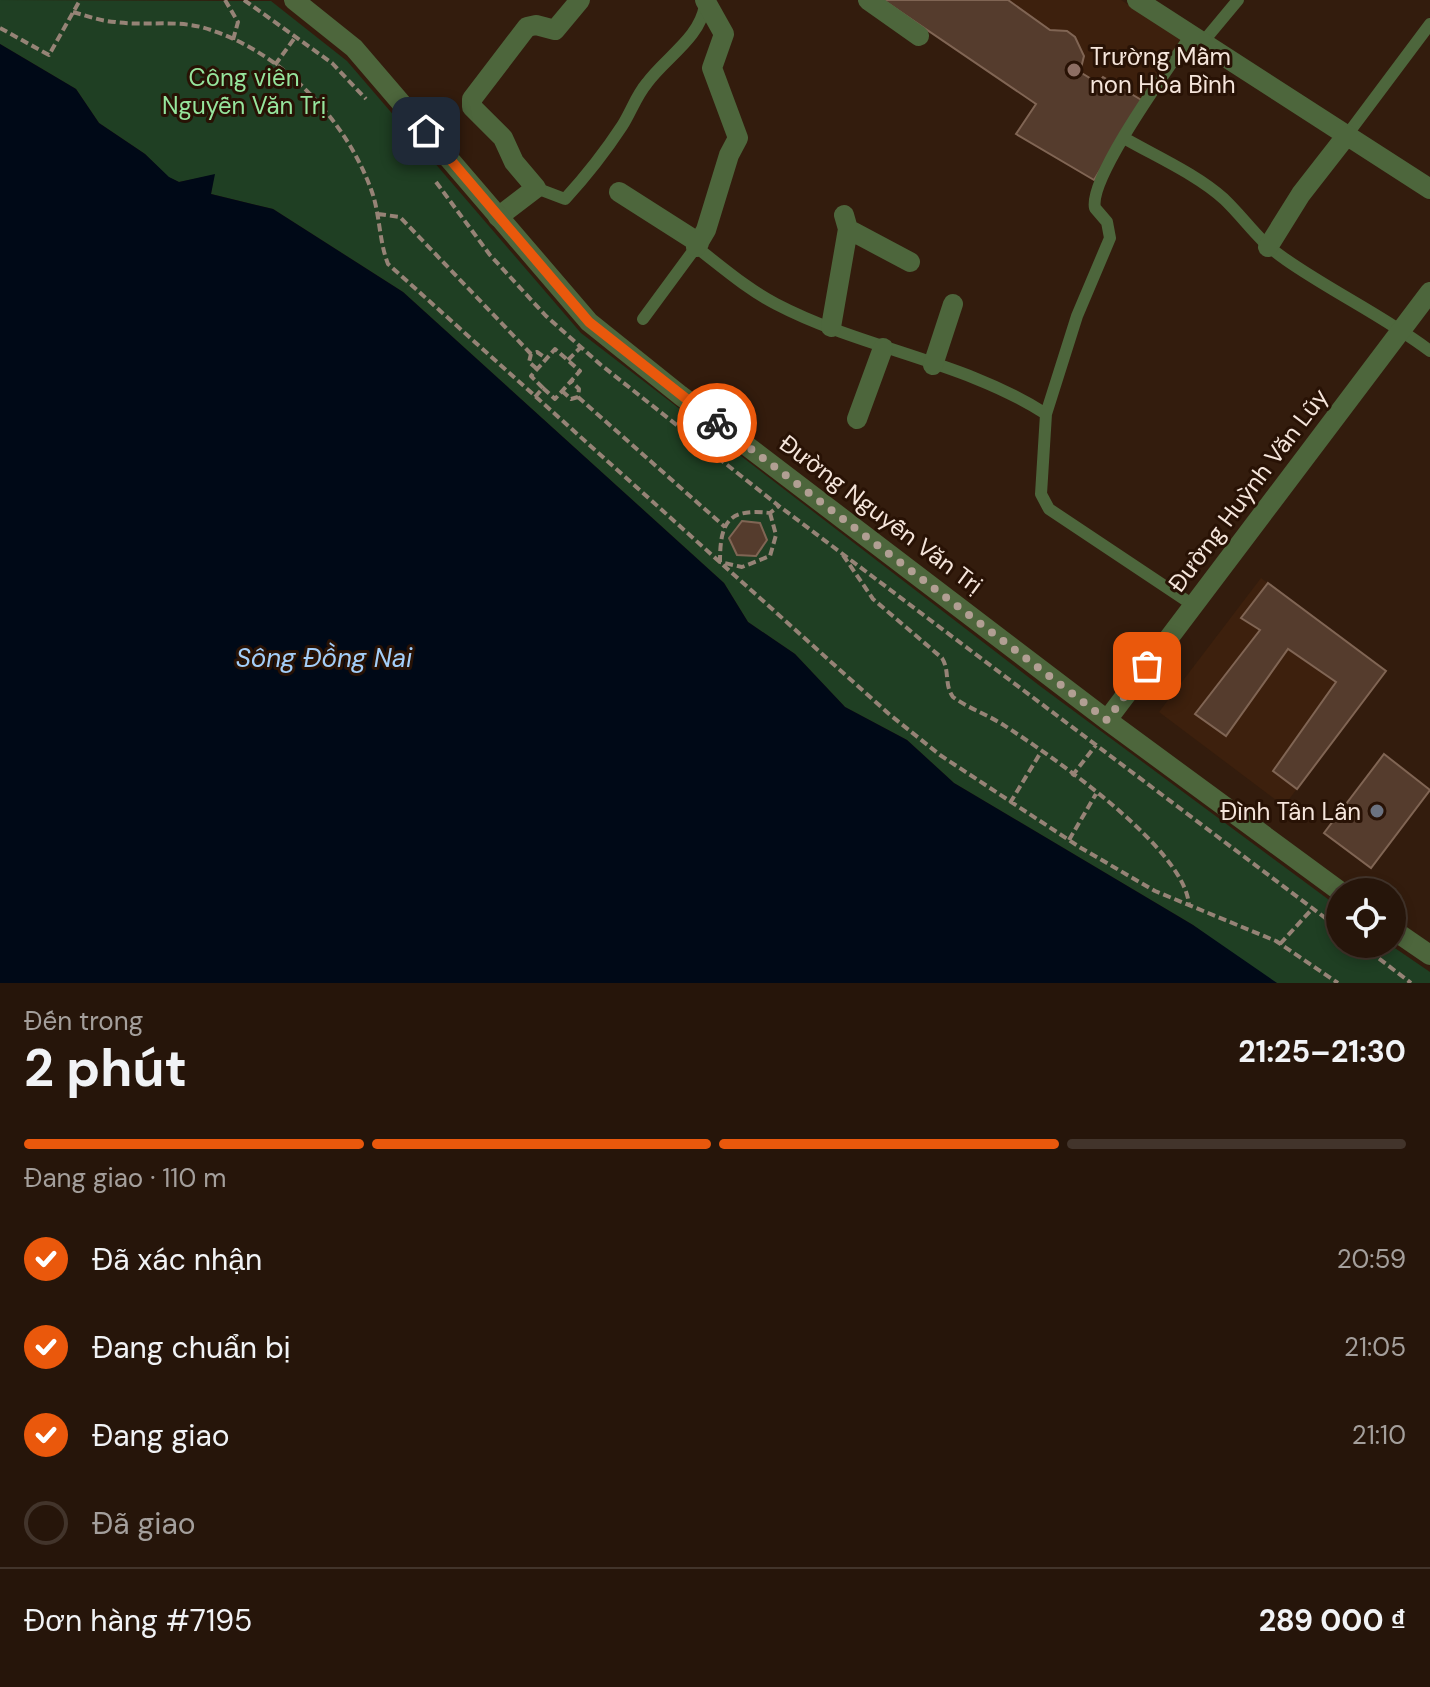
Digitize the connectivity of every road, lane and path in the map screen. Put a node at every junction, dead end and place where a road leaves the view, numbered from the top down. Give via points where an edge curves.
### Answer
1 (80, 0) edge
2 (225, 0) edge
3 (294, 0) edge
4 (580, 0) edge
5 (868, 0) edge
6 (1137, 0) edge
7 (1238, 0) edge
8 (706, 1) edge
9 (73, 12) junction
10 (1430, 24) edge
11 (0, 28) edge
12 (296, 36) dead end
13 (919, 36) dead end
14 (1197, 39) junction
15 (233, 40) junction
16 (275, 65) junction
17 (1347, 135) junction
18 (1124, 138) junction
19 (536, 188) junction
20 (1430, 189) edge
21 (619, 192) dead end
22 (378, 214) junction
23 (498, 217) junction
24 (698, 245) junction
25 (1268, 247) junction
26 (910, 262) dead end
27 (1430, 292) edge
28 (953, 304) dead end
29 (643, 319) dead end
30 (831, 327) junction
31 (1402, 330) junction
32 (580, 348) dead end
33 (883, 348) junction
34 (1430, 351) edge
35 (531, 354) junction
36 (547, 359) junction
37 (568, 360) junction
38 (933, 365) junction
39 (537, 369) junction
40 (571, 381) junction
41 (543, 388) junction
42 (562, 391) junction
43 (535, 397) junction
44 (578, 397) junction
45 (1046, 414) junction
46 (857, 419) dead end
47 (779, 506) dead end
48 (770, 513) junction
49 (725, 527) junction
50 (841, 553) dead end
51 (720, 562) junction
52 (1193, 605) junction
53 (1107, 720) junction
54 (1096, 745) dead end
55 (1041, 752) junction
56 (1072, 776) junction
57 (1096, 794) junction
58 (1010, 803) junction
59 (1069, 840) junction
60 (1326, 881) edge
61 (1189, 906) junction
62 (1313, 908) dead end
63 (1406, 939) edge
64 (1280, 944) junction
65 (1430, 955) edge
66 (1378, 958) edge
67 (1338, 983) edge
68 (1411, 983) edge

1 - 9 path
2 - 15 path via 238,22
3 - 23 street, Đường Nguyễn Văn Trị via 354,48
4 - 19 street via 555,30 527,27 472,99 472,107 503,138 514,162
5 - 13 street
6 - 14 street
7 - 14 lane
8 - 19 lane via 703,18 689,39 646,83 624,123 565,199
8 - 24 street via 723,29 712,68 738,138
9 - 11 path via 49,55
9 - 15 path via 115,23 200,27
10 - 17 lane
12 - 16 path
14 - 17 street
14 - 18 lane
15 - 16 path
16 - 22 path via 343,134 366,174
17 - 20 street
17 - 25 street
18 - 25 lane via 1224,199
18 - 45 lane via 1094,201 1110,238 1077,316
19 - 23 street
21 - 24 street
22 - 35 path via 400,217
22 - 43 path via 388,264
23 - 53 street, Đường Nguyễn Văn Trị via 589,322 625,352
24 - 29 lane
24 - 30 lane via 757,294
25 - 31 lane
26 - 30 street via 846,222
27 - 31 street, Đường Huỳnh Văn Lũy
28 - 38 street
30 - 33 lane
31 - 34 lane
31 - 52 street, Đường Huỳnh Văn Lũy
32 - 37 path
33 - 38 lane
33 - 46 street
35 - 36 path
35 - 39 path via 529,362
36 - 37 path via 555,349
36 - 39 path
37 - 40 path via 580,371
38 - 45 lane via 995,386
39 - 41 path via 531,376
40 - 42 path
40 - 44 path via 579,389
41 - 42 path via 555,399
41 - 43 path
42 - 44 path via 571,399
43 - 51 path
44 - 49 path
45 - 52 lane via 1043,501 1049,509
47 - 48 path
48 - 49 path via 737,513
48 - 51 path via 776,535 770,556 742,567
49 - 51 path
50 - 55 path via 873,599 942,658 953,697
51 - 58 path via 889,714
52 - 53 street, Đường Huỳnh Văn Lũy
53 - 60 street, Đường Nguyễn Văn Trị
54 - 56 path
55 - 56 path
55 - 58 path
56 - 57 path
57 - 59 path
57 - 61 path via 1135,823 1168,858 1186,886
58 - 59 path
59 - 61 path
61 - 64 path
62 - 64 path
63 - 65 street
64 - 67 path
66 - 68 path

